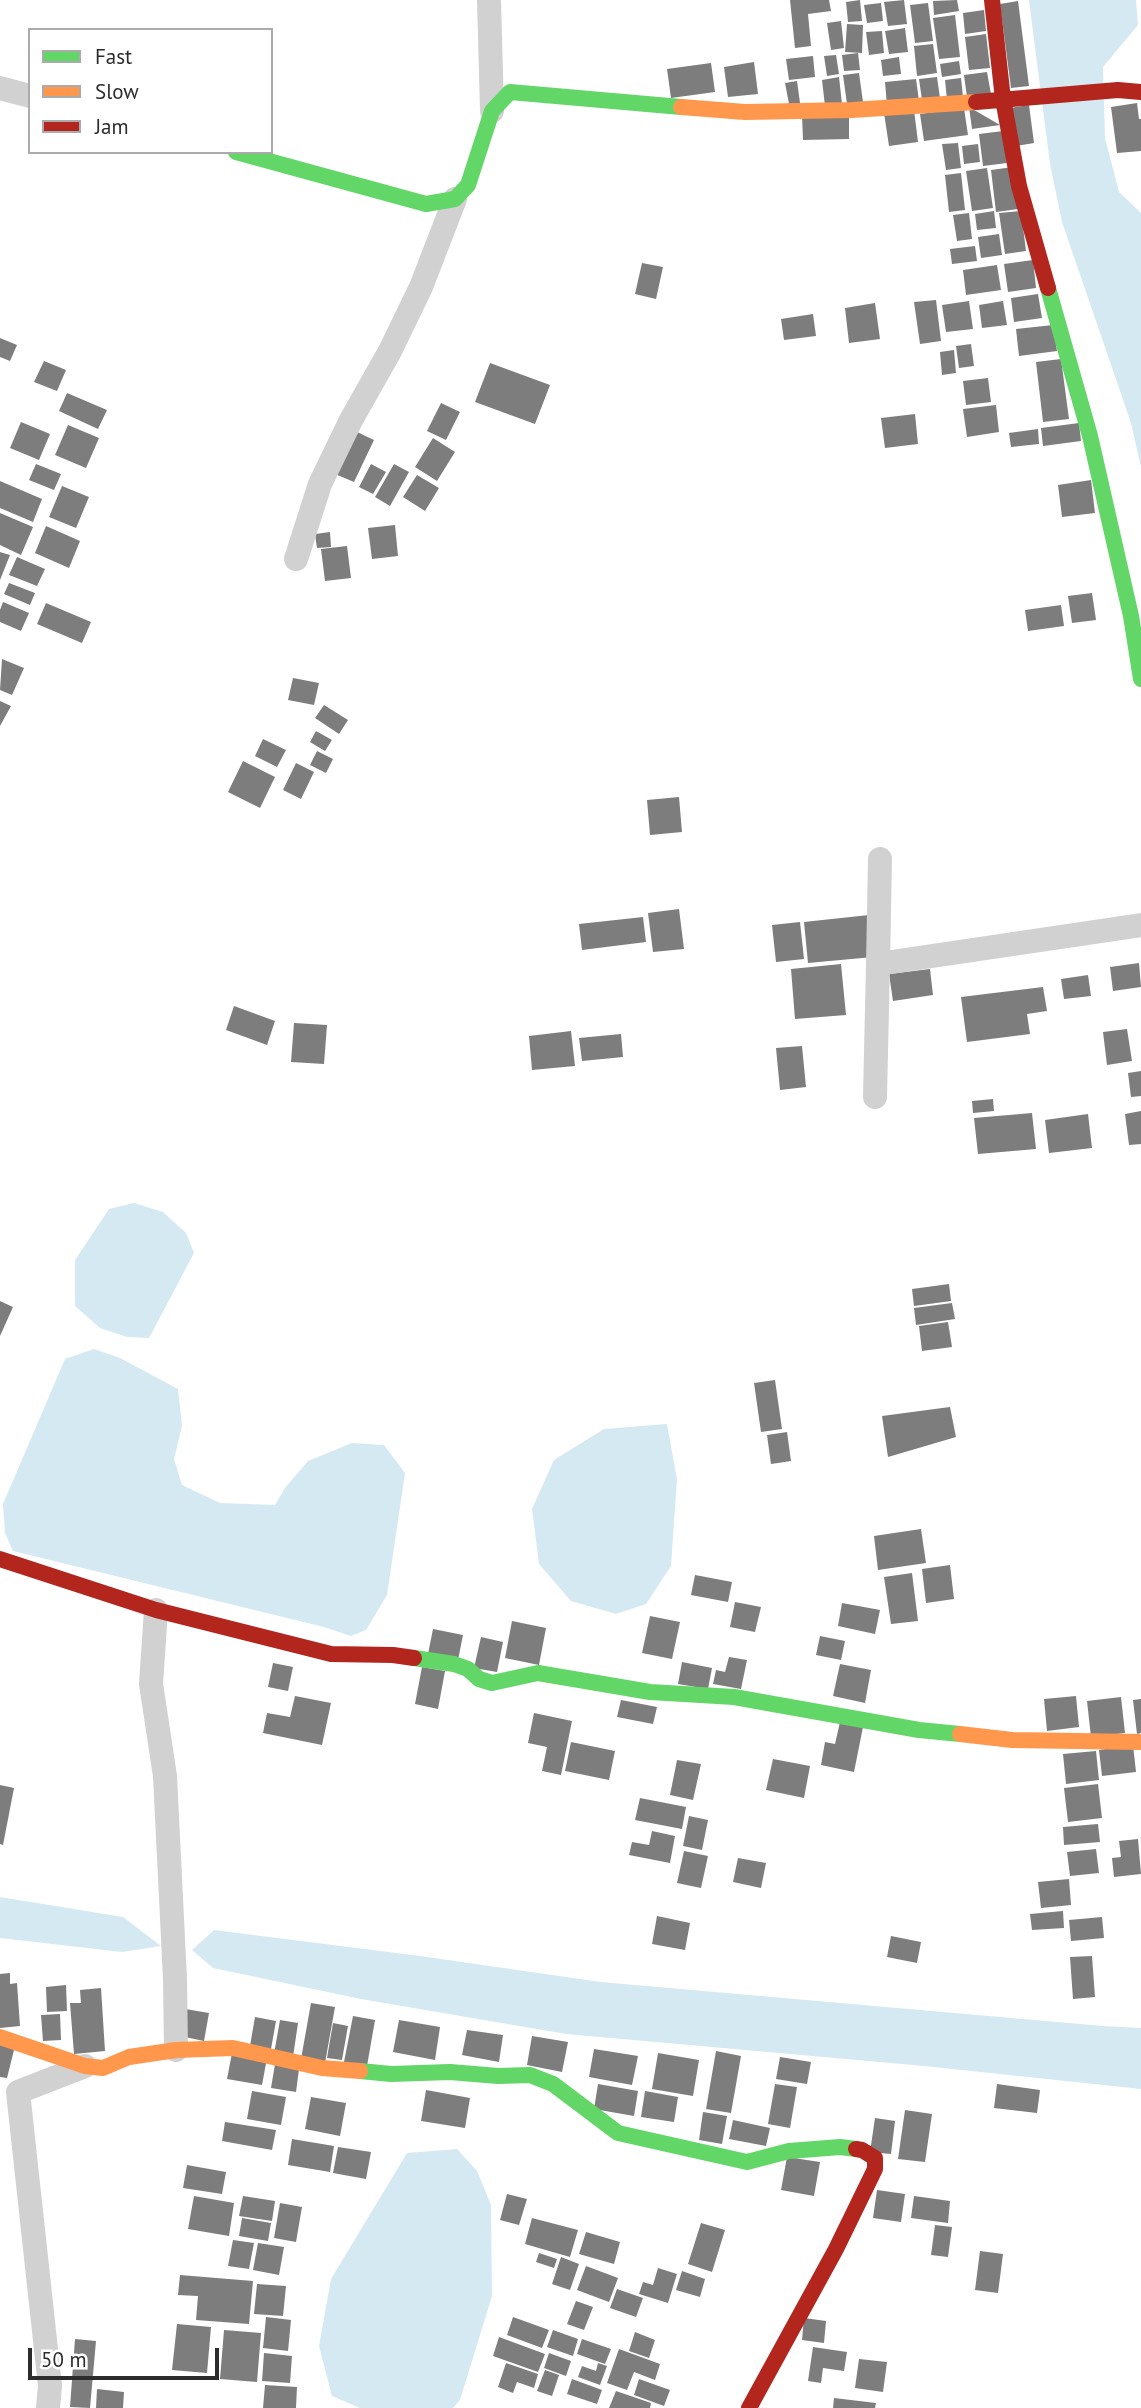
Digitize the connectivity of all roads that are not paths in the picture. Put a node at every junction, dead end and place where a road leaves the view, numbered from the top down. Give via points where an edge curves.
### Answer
1 (488, 0) edge
2 (992, 0) edge
3 (0, 88) edge
4 (1141, 92) edge
5 (28, 95) edge
6 (1003, 99) junction
7 (492, 111) junction
8 (243, 154) edge
9 (455, 200) junction
10 (296, 558) dead end
11 (1141, 679) edge
12 (880, 859) dead end
13 (1141, 925) edge
14 (878, 964) junction
15 (875, 1097) dead end
16 (0, 1559) edge
17 (156, 1610) junction
18 (1141, 1742) edge
19 (0, 2037) edge
20 (176, 2050) junction
21 (85, 2066) junction
22 (48, 2408) edge
23 (749, 2408) edge

1 - 7 street
2 - 6 street
3 - 5 street
4 - 6 street
6 - 7 street via 922,107 745,112 510,92
6 - 11 street via 1019,186 1090,436
7 - 9 street via 468,185
8 - 9 street via 426,204
9 - 10 street via 421,287 320,484
12 - 14 street
13 - 14 street
14 - 15 street
16 - 17 street
17 - 18 street via 331,1654 393,1655 454,1664 492,1683 538,1673 650,1692 734,1697 919,1730 1012,1740
17 - 20 street via 151,1684 165,1776
19 - 21 street
20 - 21 street via 129,2057 103,2068
20 - 23 street via 233,2048 322,2068 391,2074 530,2075 553,2084 618,2133 717,2157 747,2162 789,2151 840,2147 869,2154 875,2158 875,2169
21 - 22 street via 18,2092 50,2386

